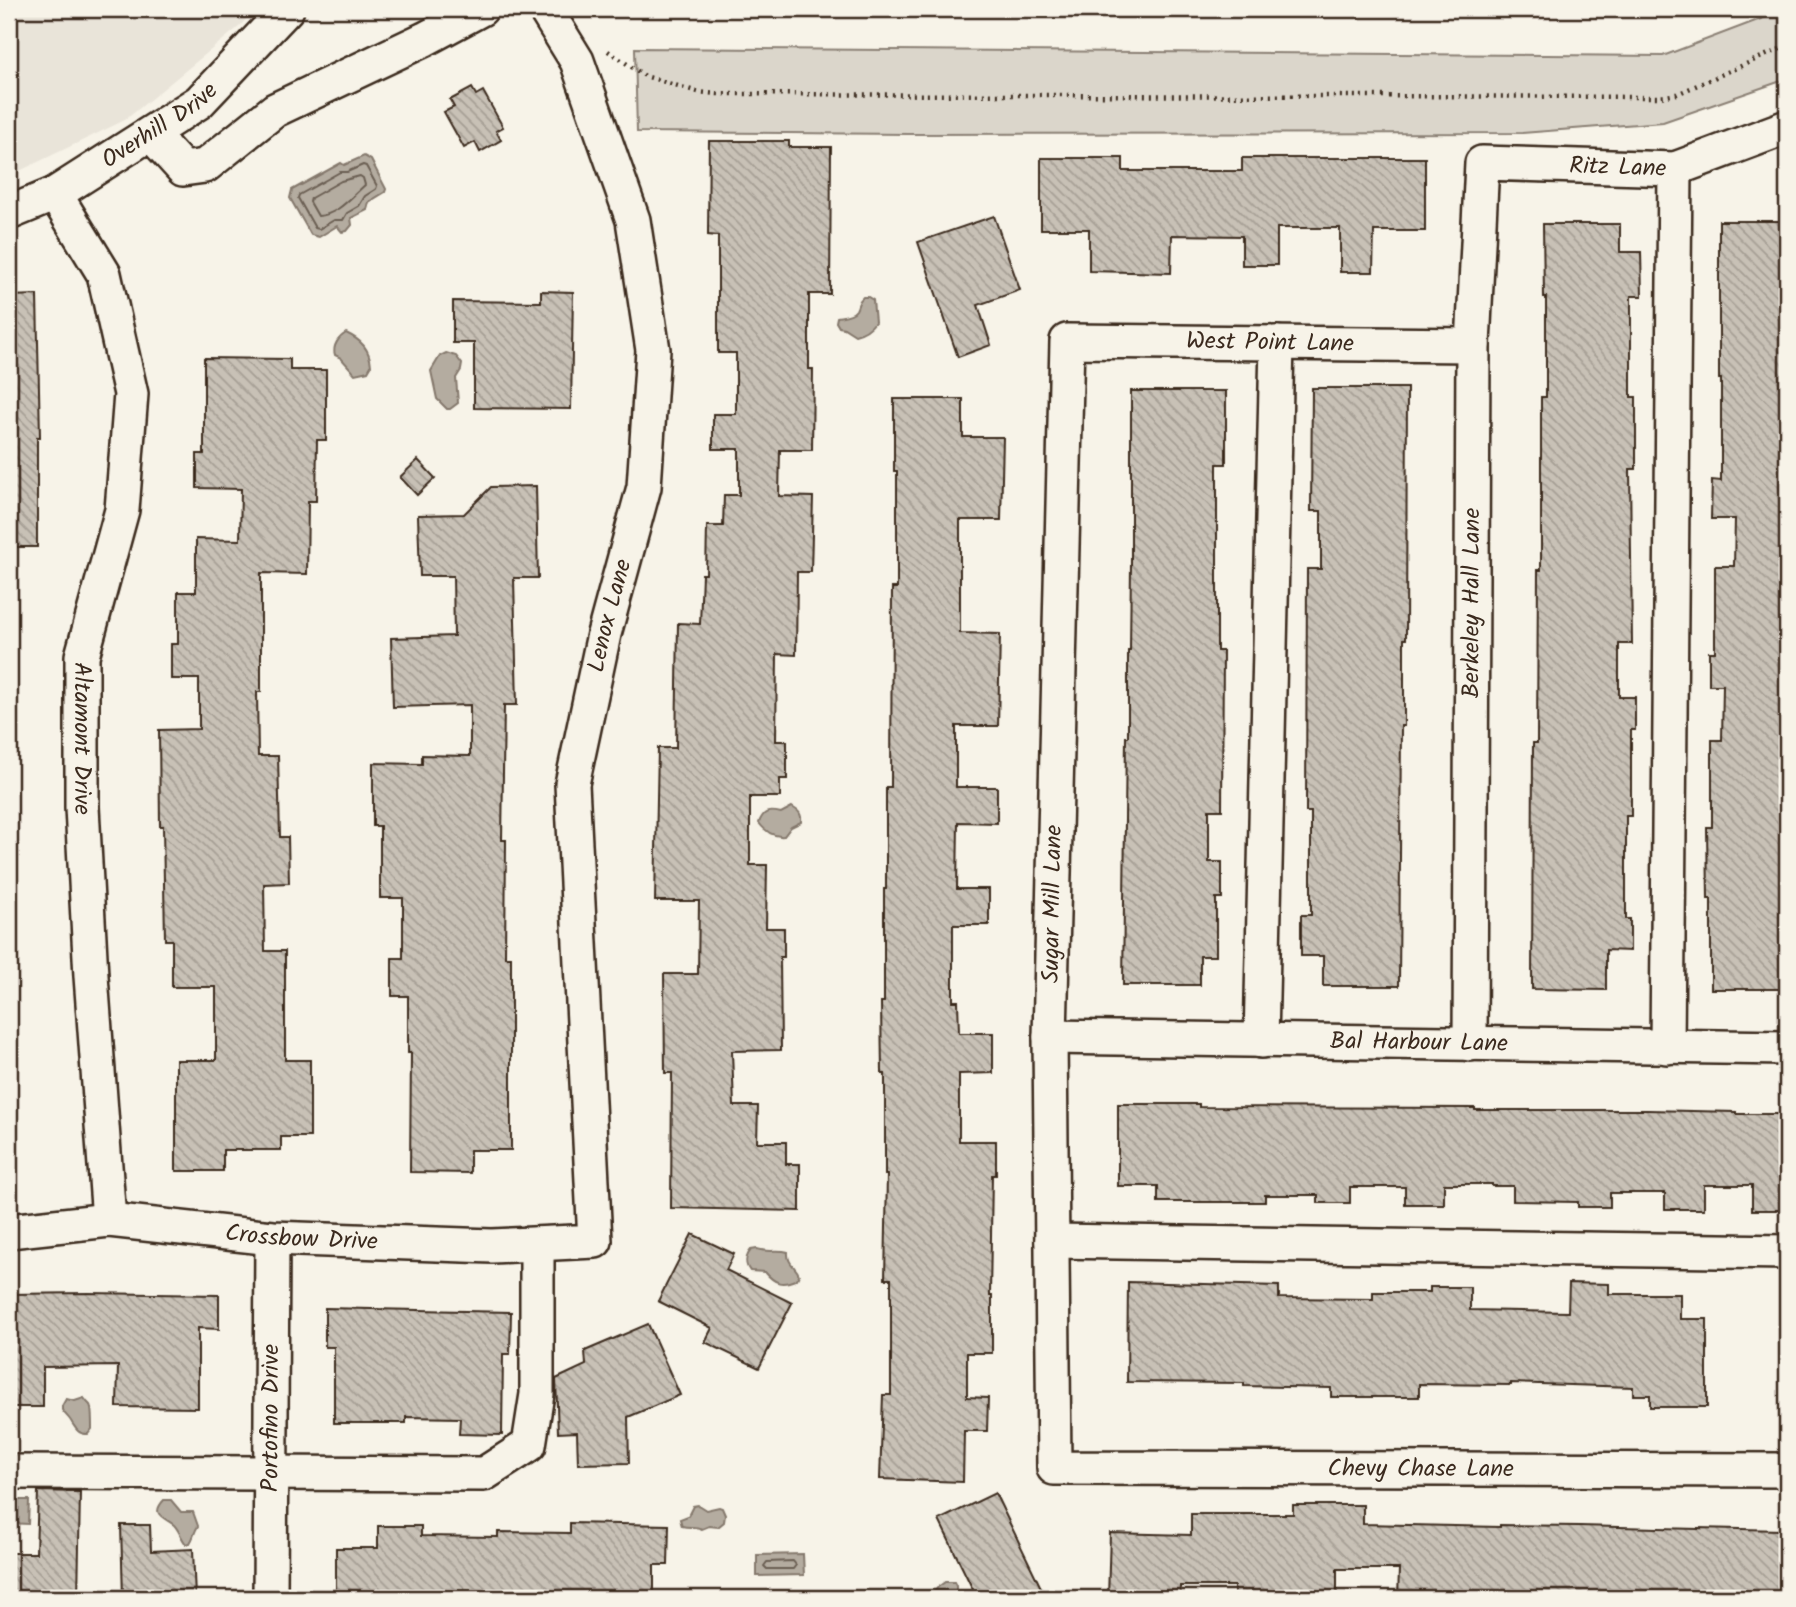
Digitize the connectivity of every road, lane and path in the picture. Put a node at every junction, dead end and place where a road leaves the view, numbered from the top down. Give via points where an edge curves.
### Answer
1 (287, 9) edge
2 (481, 9) edge
3 (545, 9) edge
4 (1787, 46) edge
5 (607, 50) dead end
6 (1787, 127) edge
7 (151, 134) junction
8 (1482, 163) joint
9 (1675, 169) junction
10 (55, 194) junction
11 (9, 213) edge
12 (1067, 341) joint
13 (1277, 343) junction
14 (1473, 345) junction
15 (1049, 1037) junction
16 (1261, 1041) junction
17 (1470, 1044) junction
18 (1667, 1047) junction
19 (1787, 1048) edge
20 (109, 1220) junction
21 (9, 1231) edge
22 (272, 1238) junction
23 (595, 1241) joint
24 (1052, 1241) junction
25 (537, 1244) junction
26 (1787, 1252) edge
27 (1054, 1468) joint
28 (1787, 1469) edge
29 (9, 1472) edge
30 (271, 1473) junction
31 (270, 1598) edge

1 - 7 street, Overhill Drive via 199,102
2 - 7 street via 275,110 205,166 183,169
3 - 23 street, Lenox Lane via 577,61 633,220 653,349 644,487 604,634 572,784
4 - 5 path via 1686,91 1660,97 718,94 645,76
6 - 9 street, Ritz Lane
7 - 10 street, Overhill Drive
8 - 9 street, Ritz Lane
8 - 14 street, Berkeley Hall Lane
9 - 18 street
10 - 11 street, Overhill Drive
10 - 20 street, Altamont Drive via 104,274 131,394 122,510 82,656 82,807
12 - 13 street, West Point Lane
12 - 15 street, Sugar Mill Lane
13 - 14 street, West Point Lane
13 - 16 street
14 - 17 street, Berkeley Hall Lane
15 - 16 street, Bal Harbour Lane
15 - 24 street, Sugar Mill Lane
16 - 17 street, Bal Harbour Lane
17 - 18 street, Bal Harbour Lane
18 - 19 street, Bal Harbour Lane
20 - 21 street, Crossbow Drive
20 - 22 street, Crossbow Drive
22 - 25 street, Crossbow Drive
22 - 30 street, Portofino Drive
23 - 25 street, Crossbow Drive
24 - 26 street
24 - 27 street, Sugar Mill Lane
25 - 30 street via 537,1394 529,1446 484,1474
27 - 28 street, Chevy Chase Lane
29 - 30 street
30 - 31 street, Portofino Drive

